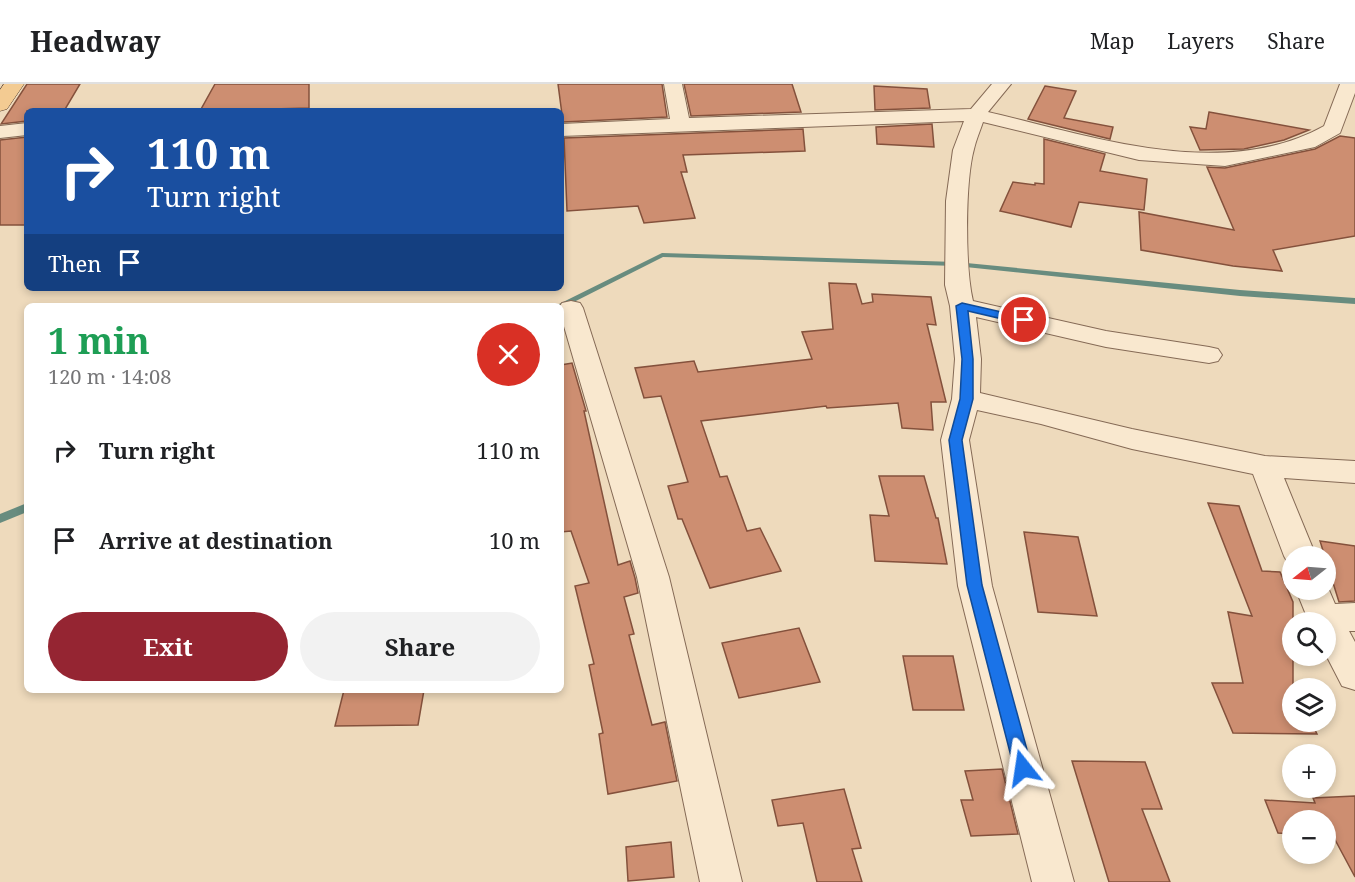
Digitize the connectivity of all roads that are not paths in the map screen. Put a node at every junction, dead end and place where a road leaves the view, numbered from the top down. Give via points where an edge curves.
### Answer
1 (14, 84) edge
2 (673, 84) edge
3 (1002, 84) edge
4 (1349, 84) edge
5 (0, 105) edge
6 (976, 115) junction
7 (681, 124) junction
8 (24, 129) edge
9 (564, 130) edge
10 (0, 132) edge
11 (962, 306) junction
12 (572, 308) dead end
13 (1209, 355) dead end
14 (966, 399) junction
15 (1265, 466) junction
16 (1355, 472) edge
17 (1296, 546) edge
18 (1330, 608) edge
19 (1355, 675) edge
20 (721, 882) edge
21 (1053, 882) edge

1 - 5 main road
2 - 7 street
3 - 6 street
4 - 6 street via 1333,129 1308,143 1225,160 1138,154
6 - 7 street
6 - 11 street via 963,150 957,201 957,285
7 - 9 street
8 - 10 street
11 - 13 street via 1106,339
11 - 14 street via 968,359
12 - 20 street via 653,578
14 - 15 street
14 - 21 street via 955,440 975,585
15 - 16 street
15 - 17 street
18 - 19 street

